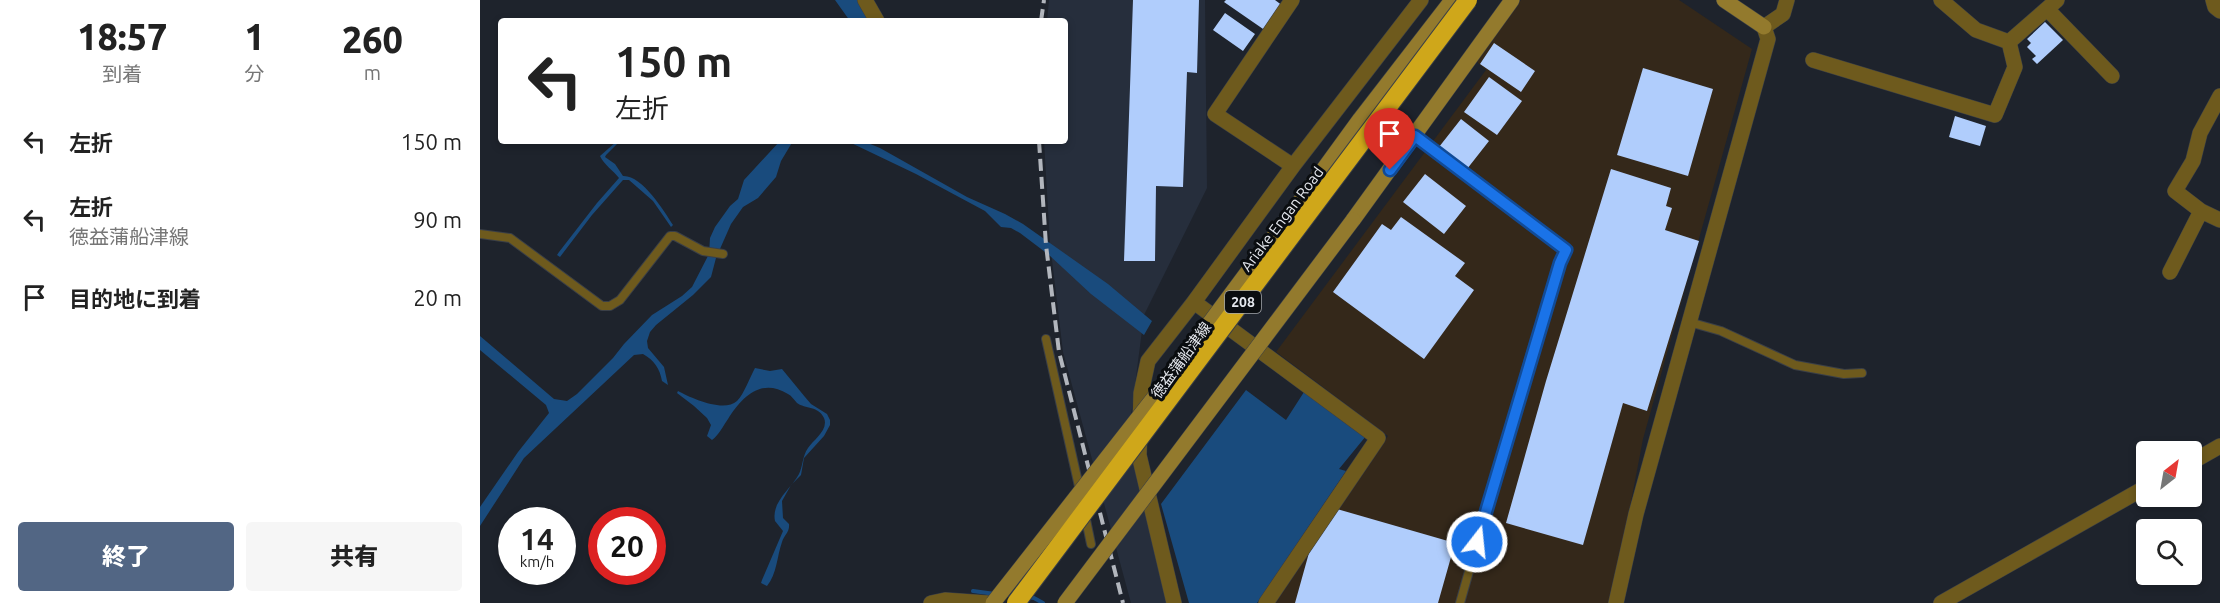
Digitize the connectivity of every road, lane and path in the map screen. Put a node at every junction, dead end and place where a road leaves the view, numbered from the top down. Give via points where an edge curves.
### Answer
1 (865, 0) edge
2 (1292, 0) edge
3 (1421, 0) edge
4 (1452, 0) edge
5 (1468, 0) edge
6 (1512, 0) edge
7 (1724, 0) edge
8 (1787, 0) edge
9 (1941, 0) edge
10 (2213, 0) edge
11 (2052, 4) edge
12 (2220, 11) edge
13 (1408, 16) junction
14 (875, 18) edge
15 (1764, 27) junction
16 (1429, 30) junction
17 (2009, 42) junction
18 (1814, 60) dead end
19 (2112, 76) dead end
20 (2220, 96) edge
21 (1415, 136) junction
22 (1293, 166) junction
23 (2201, 210) junction
24 (2220, 220) edge
25 (480, 234) edge
26 (723, 254) dead end
27 (2170, 272) dead end
28 (1194, 302) junction
29 (1689, 322) junction
30 (1047, 339) dead end
31 (1862, 373) dead end
32 (2220, 446) edge
33 (2202, 456) edge
34 (2136, 493) edge
35 (1091, 544) dead end
36 (931, 603) edge
37 (988, 603) edge
38 (993, 603) edge
39 (1016, 603) edge
40 (1065, 603) edge
41 (1174, 603) edge
42 (1266, 603) edge
43 (1460, 603) edge
44 (1616, 603) edge
45 (1941, 603) edge

1 - 14 street
2 - 22 street via 1215,114
3 - 13 street
4 - 16 main road, 徳益蒲船津線
5 - 39 highway, Ariake Engan Road / 208, bridge
6 - 21 main road
7 - 15 main road
8 - 15 street via 1783,14
9 - 17 street via 1976,30
10 - 12 street
11 - 17 street
11 - 19 street
13 - 16 street
13 - 22 street
15 - 29 street via 1768,39
16 - 38 main road, 徳益蒲船津線, bridge via 1156,395
17 - 18 street via 2015,67 1995,115
20 - 23 street via 2200,133 2193,161 2175,192
21 - 40 main road, bridge
21 - 43 lane via 1566,250 1530,357
22 - 28 street
23 - 24 street
23 - 27 street
25 - 26 lane via 510,238 602,306 620,300 669,236 703,251
28 - 41 street via 1148,361 1141,393 1139,455
28 - 42 street via 1378,438
29 - 31 lane via 1721,331 1795,365 1844,374
29 - 44 street via 1636,514
30 - 35 lane
32 - 33 street
34 - 45 street
36 - 37 street

